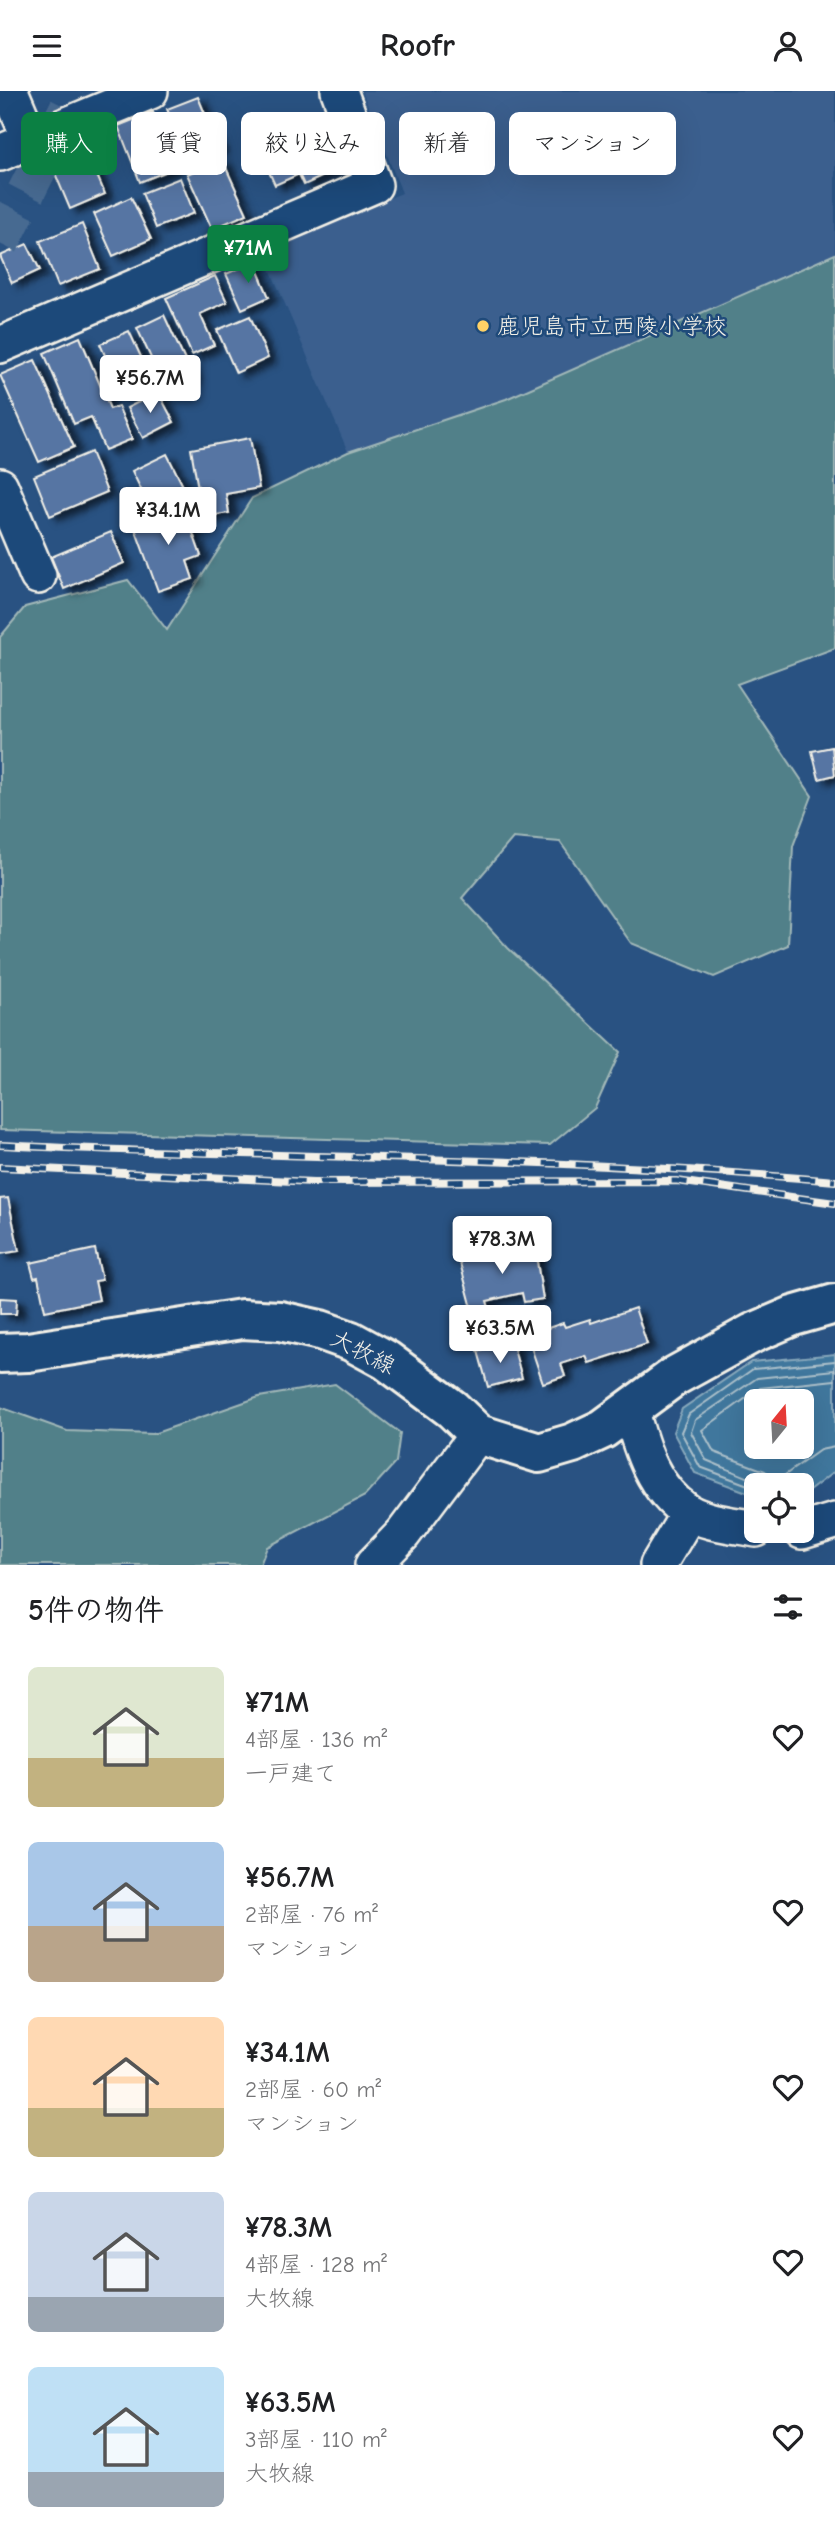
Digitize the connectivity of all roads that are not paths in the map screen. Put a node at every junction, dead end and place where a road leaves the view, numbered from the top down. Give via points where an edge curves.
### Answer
1 (10, 91) edge
2 (150, 91) edge
3 (339, 91) edge
4 (15, 147) edge
5 (0, 345) edge
6 (0, 486) edge
7 (38, 576) dead end
8 (835, 1304) edge
9 (0, 1353) edge
10 (631, 1411) junction
11 (478, 1434) junction
12 (689, 1513) junction
13 (835, 1521) edge
14 (744, 1526) edge
15 (814, 1527) edge
16 (373, 1565) edge
17 (658, 1565) edge

1 - 4 street
2 - 4 street
3 - 5 street via 374,185
6 - 7 street
8 - 10 street, 大牧線 via 793,1316 718,1351 675,1376
9 - 11 street, 大牧線 via 28,1353 242,1319 281,1321 340,1337 386,1360
10 - 11 street, 大牧線 via 573,1443 539,1453
10 - 12 street via 643,1456 666,1492
11 - 16 street via 403,1534
12 - 14 street
12 - 17 street
13 - 15 street

